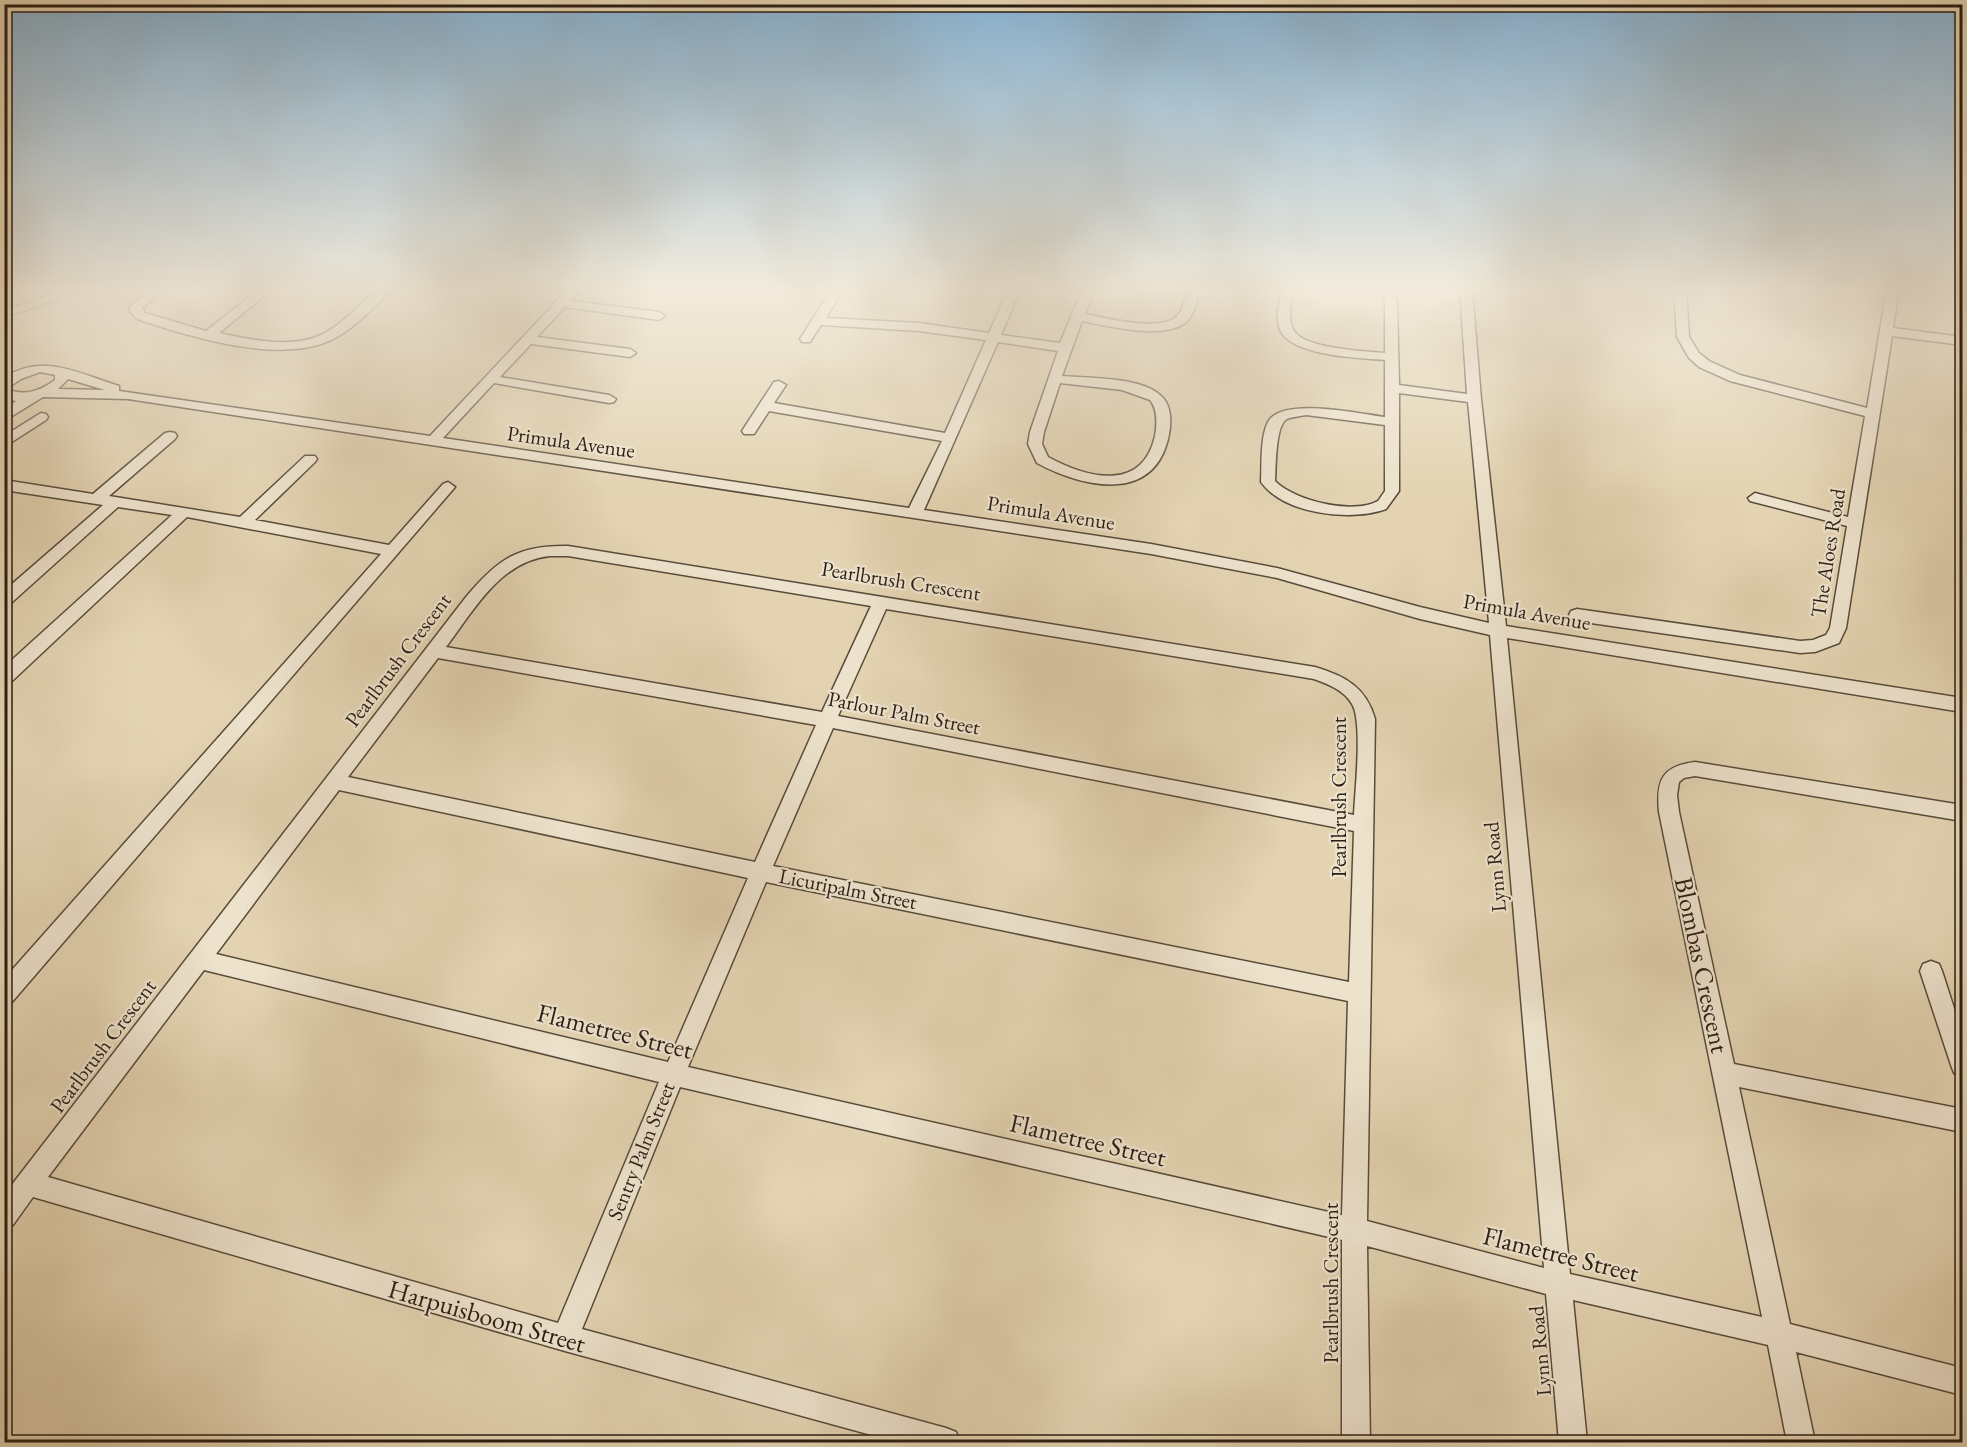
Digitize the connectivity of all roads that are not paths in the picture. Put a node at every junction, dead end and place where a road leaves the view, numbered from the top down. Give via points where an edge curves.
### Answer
1 (513, 356) edge
2 (985, 356) edge
3 (1063, 356) edge
4 (1378, 356) edge
5 (1471, 356) edge
6 (1695, 356) edge
7 (1881, 356) edge
8 (1390, 357) joint
9 (4, 368) edge
10 (39, 369) junction
11 (62, 373) junction
12 (491, 379) junction
13 (1056, 379) junction
14 (4, 386) edge
15 (779, 386) dead end
16 (1392, 388) junction
17 (5, 393) edge
18 (37, 394) junction
19 (128, 395) junction
20 (609, 399) dead end
21 (1474, 399) junction
22 (765, 406) junction
23 (1872, 414) junction
24 (4, 417) edge
25 (40, 417) dead end
26 (1391, 422) junction
27 (749, 431) dead end
28 (170, 436) dead end
29 (950, 438) junction
30 (432, 442) junction
31 (4, 443) edge
32 (310, 459) dead end
33 (4, 485) edge
34 (448, 487) dead end
35 (97, 498) junction
36 (1755, 498) dead end
37 (116, 501) junction
38 (184, 512) junction
39 (914, 514) junction
40 (243, 523) junction
41 (1854, 523) junction
42 (393, 551) junction
43 (4, 600) edge
44 (881, 602) junction
45 (1577, 615) dead end
46 (1498, 631) junction
47 (435, 651) junction
48 (4, 678) edge
49 (1962, 705) edge
50 (826, 720) junction
51 (335, 782) junction
52 (1962, 813) edge
53 (1364, 825) junction
54 (761, 872) junction
55 (199, 959) junction
56 (1931, 971) dead end
57 (13, 973) edge
58 (1360, 994) junction
59 (4, 995) edge
60 (1962, 1065) edge
61 (1725, 1073) junction
62 (672, 1074) junction
63 (1962, 1120) edge
64 (29, 1184) junction
65 (4, 1216) edge
66 (1354, 1230) junction
67 (1558, 1284) junction
68 (1777, 1334) junction
69 (565, 1338) junction
70 (1962, 1382) edge
71 (946, 1443) edge
72 (1356, 1443) edge
73 (1573, 1443) edge
74 (1801, 1443) edge

1 - 12 street
2 - 29 street
3 - 13 street
4 - 8 street
5 - 21 street, Lynn Road
6 - 23 street via 1735,378
7 - 23 street, The Aloes Road
8 - 16 street
9 - 10 street
10 - 11 street, Primula Avenue
10 - 14 street via 20,374
11 - 18 street via 61,381
11 - 19 street, Primula Avenue
12 - 20 street
12 - 30 street
13 - 13 street via 1037,432 1035,444 1042,460 1066,471 1106,478 1130,477 1148,468 1163,429 1161,403 1139,390
15 - 22 street
16 - 21 street
16 - 26 street
17 - 18 street, Primula Avenue via 15,398
18 - 19 street, Primula Avenue
18 - 24 street
19 - 30 street, Primula Avenue
21 - 46 street, Lynn Road
22 - 27 street
22 - 29 street
23 - 41 street, The Aloes Road
25 - 31 street
26 - 26 street via 1392,491 1380,506 1350,509 1309,505 1288,499 1268,482 1270,439 1275,422 1282,416 1306,411
28 - 35 street
29 - 39 street
30 - 39 street, Primula Avenue
32 - 40 street
33 - 35 street
34 - 42 street
35 - 37 street
36 - 41 street
37 - 38 street
37 - 43 street
38 - 40 street
38 - 48 street
39 - 46 street, Primula Avenue via 1277,573
40 - 42 street
41 - 45 street, The Aloes Road via 1838,628 1833,639 1824,644 1800,647 1761,643
42 - 57 street
44 - 47 street, Pearlbrush Crescent via 568,551 535,552 518,556 488,582
44 - 50 street, Sentry Palm Street
44 - 53 street, Pearlbrush Crescent via 1333,679 1353,691 1364,709
46 - 49 street, Primula Avenue
46 - 67 street, Lynn Road
47 - 50 street, Parlour Palm Street
47 - 51 street, Pearlbrush Crescent
50 - 53 street, Parlour Palm Street
50 - 54 street, Sentry Palm Street
51 - 54 street, Licuripalm Street
51 - 55 street, Pearlbrush Crescent
52 - 61 street, Blombas Crescent via 1727,773 1685,770 1672,777 1666,790 1669,812
53 - 58 street, Pearlbrush Crescent
54 - 58 street, Licuripalm Street
54 - 62 street, Sentry Palm Street
55 - 62 street, Flametree Street
55 - 64 street, Pearlbrush Crescent
56 - 60 street
57 - 59 street
58 - 66 street, Pearlbrush Crescent
61 - 63 street
61 - 68 street, Blombas Crescent
62 - 66 street, Flametree Street
62 - 69 street, Sentry Palm Street
64 - 65 street, Pearlbrush Crescent
64 - 69 street, Harpuisboom Street
66 - 67 street, Flametree Street
66 - 72 street, Pearlbrush Crescent
67 - 68 street, Flametree Street
67 - 73 street, Lynn Road
68 - 70 street, Flametree Street
68 - 74 street, Blombas Crescent
69 - 71 street, Harpuisboom Street

